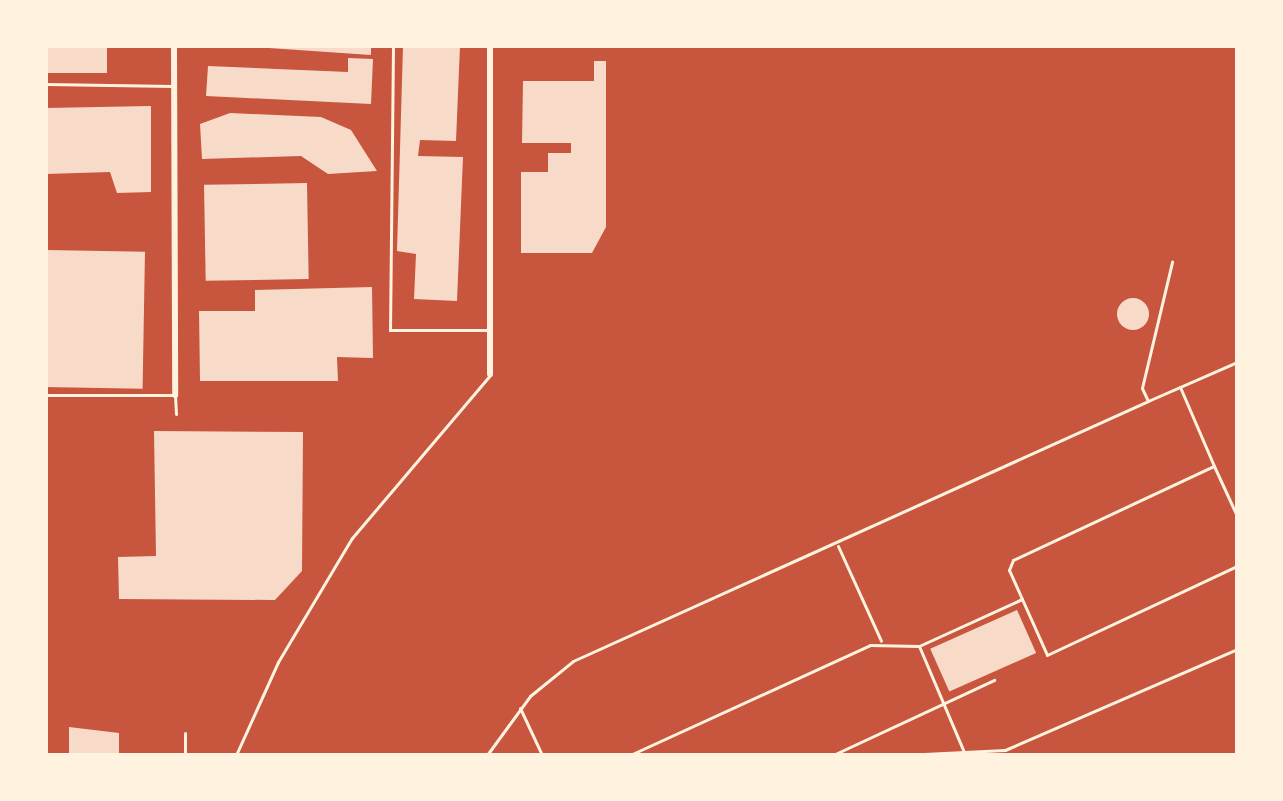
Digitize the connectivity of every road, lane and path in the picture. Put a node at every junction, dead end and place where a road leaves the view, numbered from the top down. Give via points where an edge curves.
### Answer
1 (174, 46) edge
2 (393, 46) edge
3 (490, 46) edge
4 (46, 84) edge
5 (174, 86) junction
6 (1172, 262) dead end
7 (490, 330) junction
8 (1237, 362) edge
9 (490, 374) joint
10 (1180, 387) junction
11 (46, 395) edge
12 (175, 395) junction
13 (1148, 401) junction
14 (176, 414) dead end
15 (1214, 466) junction
16 (1237, 516) edge
17 (838, 546) junction
18 (1237, 566) edge
19 (1022, 599) junction
20 (882, 642) junction
21 (919, 646) junction
22 (1237, 649) edge
23 (994, 680) dead end
24 (945, 703) junction
25 (520, 707) junction
26 (185, 733) dead end
27 (964, 753) edge
28 (185, 755) edge
29 (236, 755) edge
30 (487, 755) edge
31 (542, 755) edge
32 (630, 755) edge
33 (833, 755) edge
34 (904, 755) edge

1 - 5 street
2 - 7 lane via 390,330
3 - 7 street
4 - 5 lane
5 - 12 street
6 - 13 lane via 1142,388
7 - 9 street
8 - 10 lane
9 - 29 lane via 352,538 278,662
10 - 13 lane
10 - 15 lane
11 - 12 lane
12 - 14 lane
13 - 17 lane
15 - 16 lane
15 - 19 lane via 1013,560 1009,570
17 - 20 lane
17 - 25 lane via 804,554 573,661
18 - 19 lane via 1047,655
19 - 21 lane
20 - 21 lane
20 - 32 lane
21 - 24 lane
22 - 27 lane via 1014,746
23 - 24 lane
24 - 27 lane
24 - 33 lane
25 - 30 lane
25 - 31 lane
26 - 28 lane
27 - 34 lane

